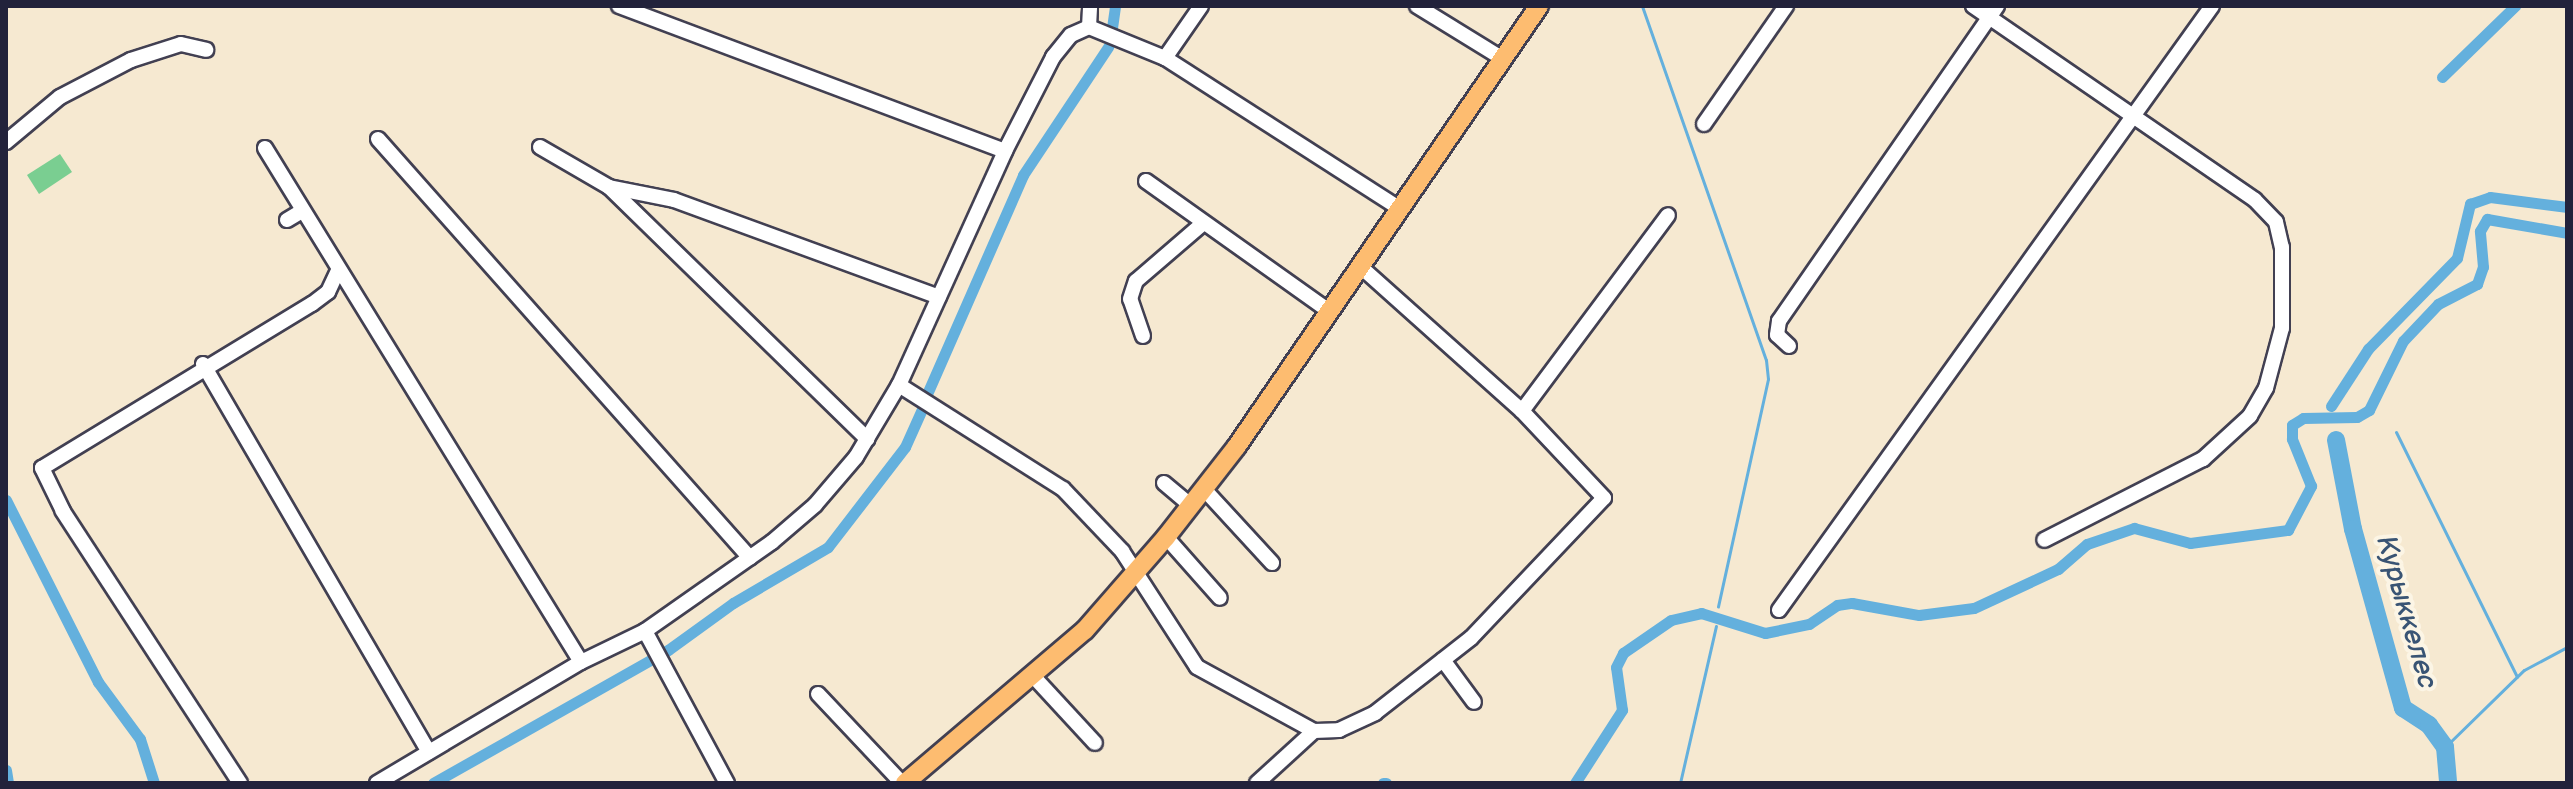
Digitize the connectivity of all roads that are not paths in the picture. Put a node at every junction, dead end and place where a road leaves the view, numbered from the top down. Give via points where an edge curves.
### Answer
1 (619, 6) edge
2 (1090, 6) edge
3 (1201, 6) edge
4 (1417, 6) edge
5 (1539, 6) edge
6 (1786, 6) edge
7 (1973, 6) edge
8 (2212, 6) edge
9 (1993, 12) edge
10 (1089, 27) junction
11 (206, 50) dead end
12 (1165, 58) junction
13 (1503, 59) junction
14 (2133, 115) junction
15 (1704, 124) dead end
16 (378, 139) dead end
17 (6, 142) edge
18 (540, 147) dead end
19 (265, 148) dead end
20 (1005, 151) junction
21 (1146, 181) dead end
22 (609, 187) junction
23 (1399, 208) junction
24 (302, 211) junction
25 (1668, 215) dead end
26 (287, 220) dead end
27 (1201, 225) junction
28 (1360, 266) junction
29 (338, 271) junction
30 (939, 297) junction
31 (1329, 311) junction
32 (1143, 336) dead end
33 (1789, 346) dead end
34 (204, 367) junction
35 (899, 385) junction
36 (1522, 411) junction
37 (867, 439) junction
38 (1164, 483) dead end
39 (1203, 488) junction
40 (1190, 505) junction
41 (1166, 537) junction
42 (2044, 540) dead end
43 (750, 558) junction
44 (1272, 563) dead end
45 (1136, 573) junction
46 (1220, 598) dead end
47 (1779, 610) dead end
48 (645, 631) junction
49 (1443, 660) junction
50 (581, 662) junction
51 (1033, 676) junction
52 (818, 694) dead end
53 (1474, 702) dead end
54 (1314, 731) junction
55 (1095, 743) dead end
56 (429, 752) junction
57 (240, 783) edge
58 (377, 783) edge
59 (727, 783) edge
60 (903, 783) edge
61 (1257, 783) edge

1 - 20 street
2 - 10 street
3 - 12 street
4 - 13 street
5 - 13 main road
6 - 15 street
7 - 9 street
8 - 14 street
9 - 14 street
9 - 33 street via 1779,321 1777,335
10 - 12 street
10 - 20 street via 1061,43
11 - 17 street via 181,44 131,60 60,97
12 - 23 street
13 - 23 main road
14 - 42 street via 2270,213 2283,259 2282,328 2266,388 2229,438 2203,459
14 - 47 street
16 - 43 street
18 - 22 street
19 - 24 street
20 - 30 street
21 - 27 street
22 - 30 street via 674,200
22 - 37 street
23 - 28 main road
24 - 26 street
24 - 29 street
25 - 36 street
27 - 31 street
27 - 32 street via 1136,281 1130,299
28 - 31 main road
28 - 36 street
29 - 34 street via 328,292
29 - 50 street
30 - 35 street
31 - 39 main road
34 - 56 street
34 - 57 street via 42,468 63,511
35 - 37 street
35 - 45 street via 1047,475 1110,537
36 - 49 street via 1601,490 1603,501 1482,627
37 - 43 street via 815,505
38 - 40 street
39 - 40 main road
39 - 44 street
40 - 41 main road
41 - 45 main road
41 - 46 street
43 - 48 street
45 - 51 main road via 1085,630
45 - 54 street via 1197,667
48 - 50 street
48 - 59 street
49 - 53 street
49 - 54 street via 1375,713 1339,730
50 - 56 street
51 - 55 street
51 - 60 main road
52 - 60 street
54 - 61 street
56 - 58 street

